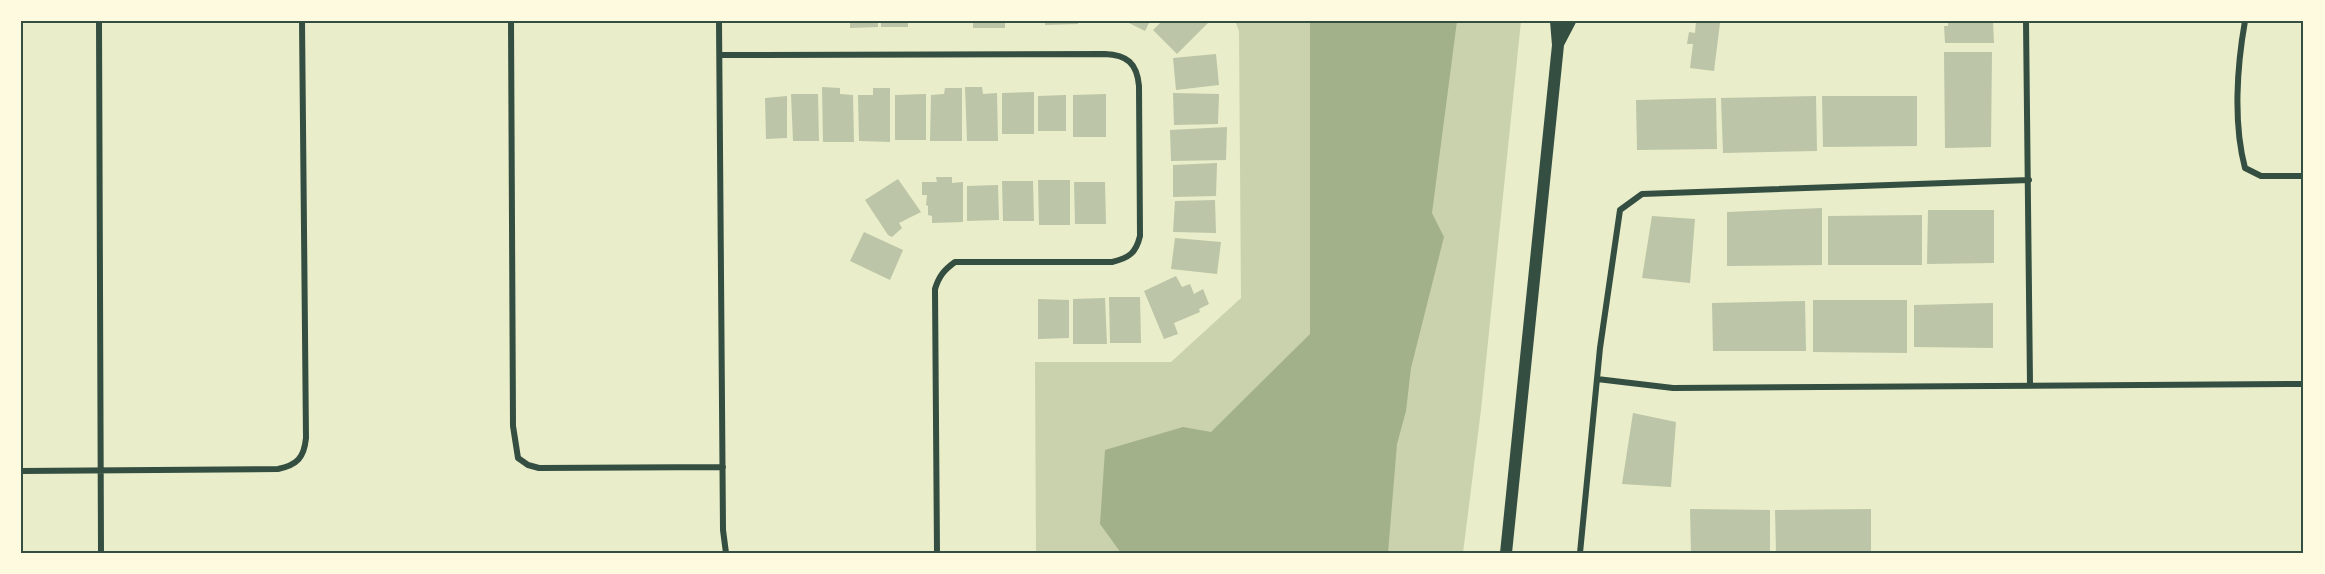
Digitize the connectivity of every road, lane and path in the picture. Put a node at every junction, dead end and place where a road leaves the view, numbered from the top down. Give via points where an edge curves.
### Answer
1 (99, 21) edge
2 (302, 21) edge
3 (511, 21) edge
4 (719, 21) edge
5 (1556, 21) edge
6 (1570, 21) edge
7 (2026, 21) edge
8 (2245, 21) edge
9 (1558, 45) junction
10 (720, 55) junction
11 (2304, 176) edge
12 (2029, 180) junction
13 (1597, 379) junction
14 (2304, 384) edge
15 (2030, 385) junction
16 (723, 466) junction
17 (100, 470) junction
18 (21, 471) edge
19 (101, 553) edge
20 (726, 553) edge
21 (937, 553) edge
22 (1506, 553) edge
23 (1580, 553) edge

1 - 17 street
2 - 17 street via 306,438 300,460 278,469
3 - 16 street via 513,426 518,458 539,468
4 - 10 street
5 - 9 main road
6 - 9 main road
7 - 12 street
8 - 11 street via 2238,82 2240,151 2245,168 2261,176
9 - 22 main road
10 - 16 street
10 - 21 street via 1105,54 1118,55 1135,66 1140,236 1134,252 1112,262 955,262 938,279
12 - 13 street via 1642,194 1620,210
12 - 15 street
13 - 15 street via 1673,388
13 - 23 street
14 - 15 street
16 - 20 street
17 - 18 street
17 - 19 street

